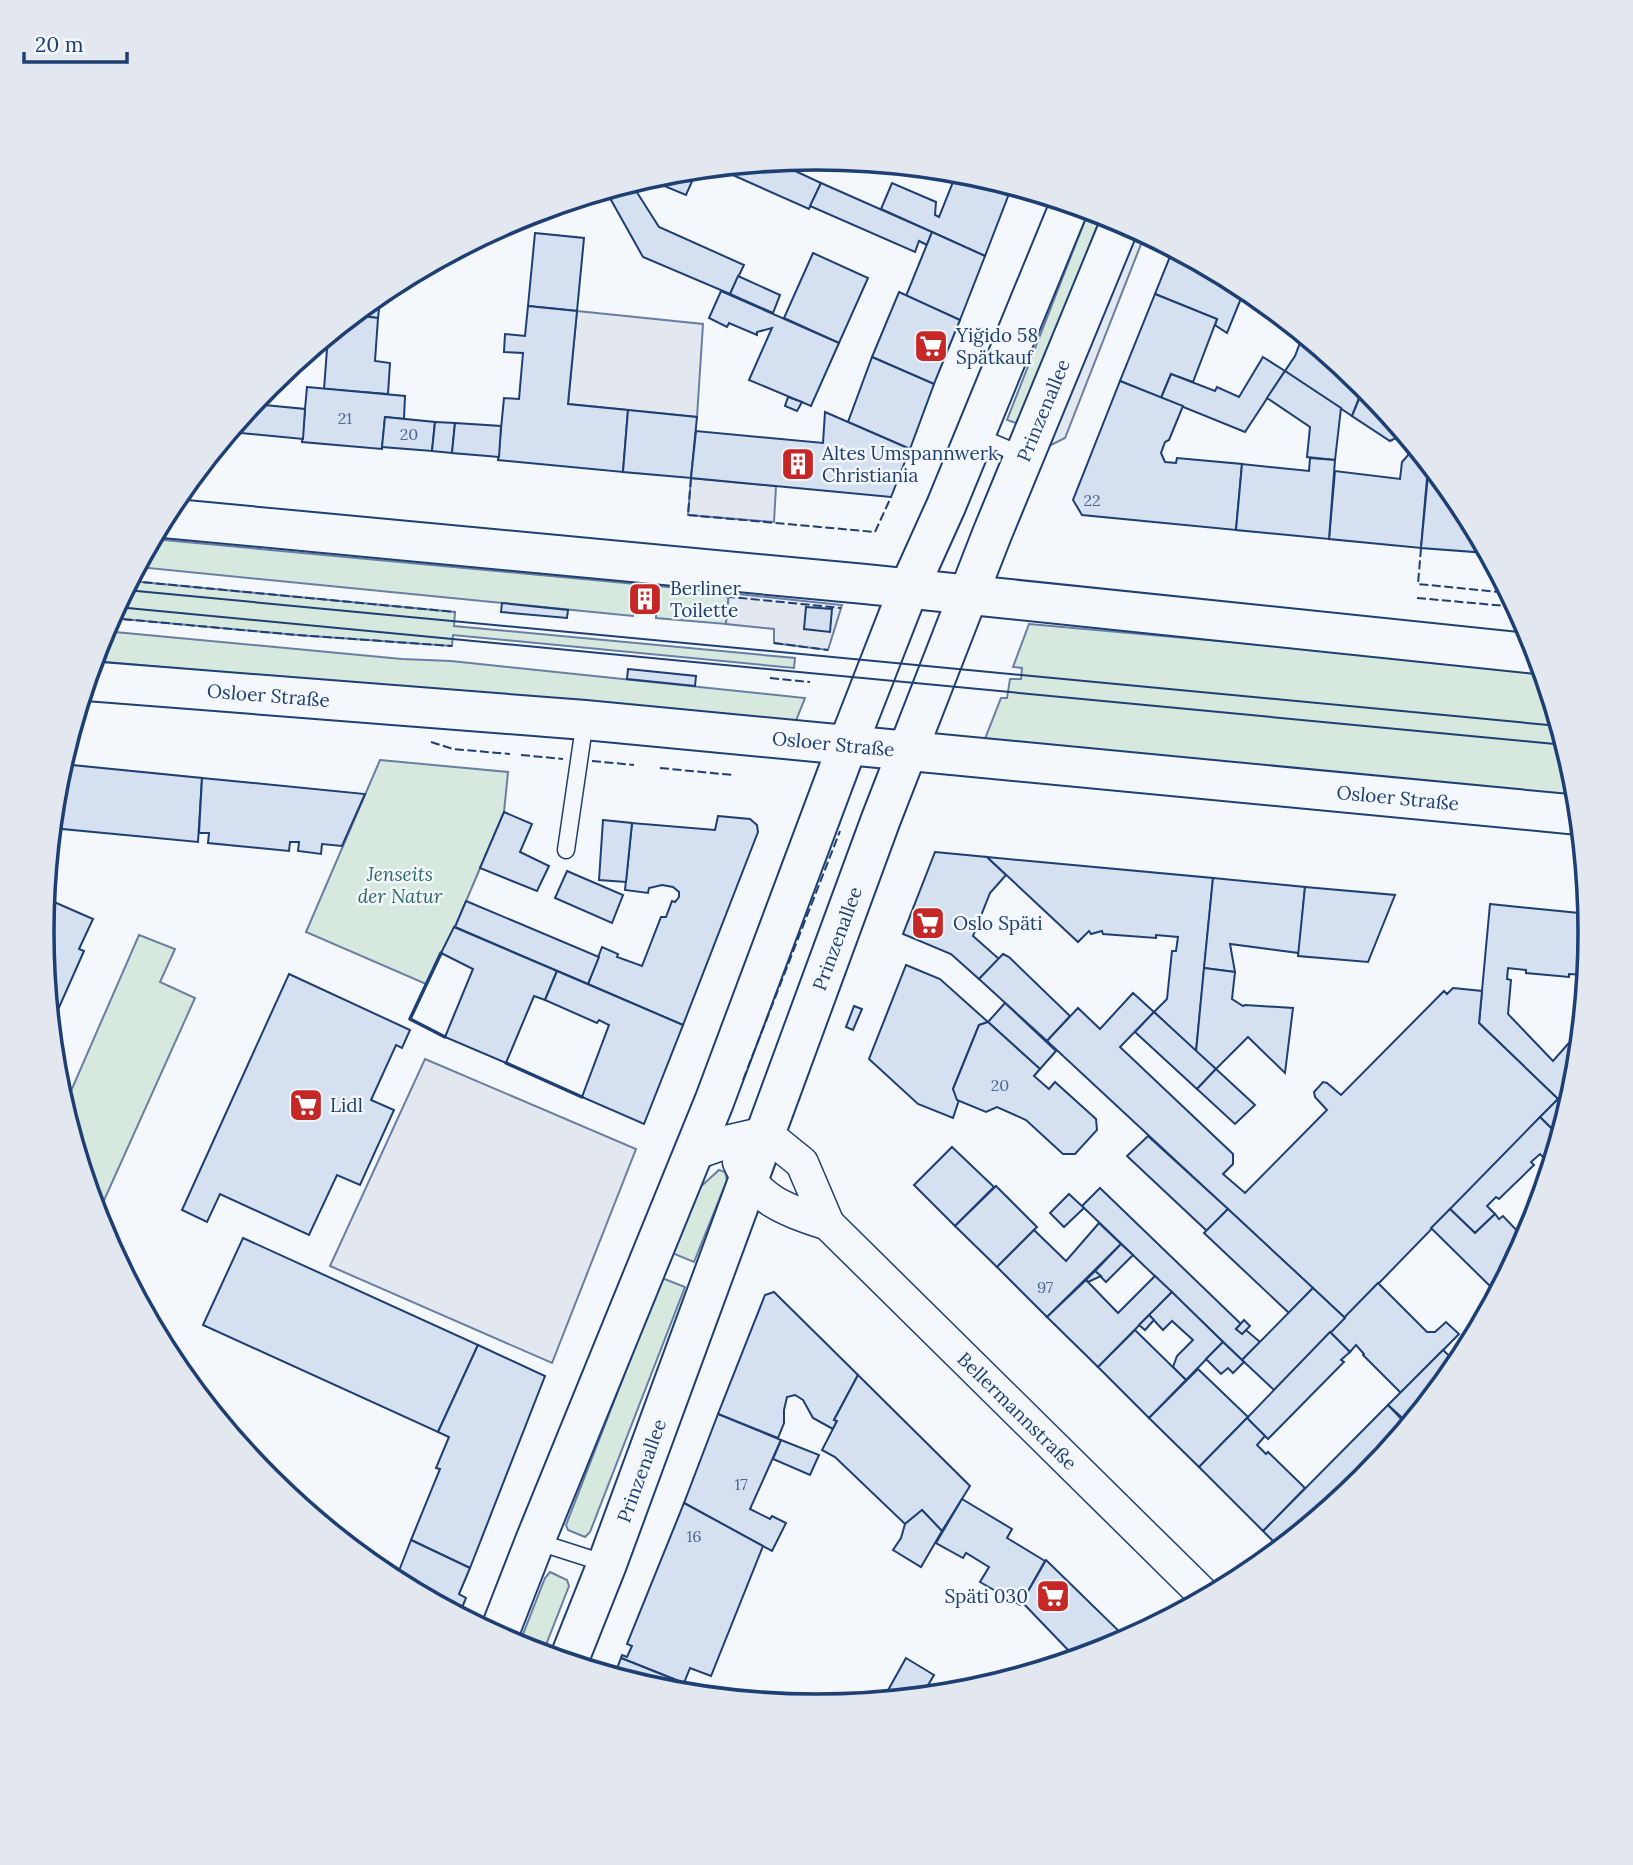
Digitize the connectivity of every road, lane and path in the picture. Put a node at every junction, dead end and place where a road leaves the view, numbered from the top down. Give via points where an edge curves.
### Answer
1 (1066, 213) edge
2 (1117, 232) edge
3 (975, 435) junction
4 (1025, 457) junction
5 (176, 519) edge
6 (909, 588) junction
7 (968, 594) junction
8 (1525, 653) edge
9 (97, 682) edge
10 (585, 720) junction
11 (848, 744) junction
12 (907, 751) junction
13 (1569, 814) edge
14 (566, 850) dead end
15 (714, 1102) junction
16 (748, 1137) junction
17 (693, 1154) junction
18 (747, 1181) junction
19 (828, 1224) junction
20 (535, 1541) junction
21 (607, 1564) junction
22 (1200, 1591) edge
23 (502, 1626) edge
24 (571, 1654) edge

1 - 3 main road
2 - 4 main road, Prinzenallee
3 - 4 lane
3 - 6 main road
4 - 7 main road, Prinzenallee
5 - 6 main road
6 - 7 main road
6 - 11 main road
7 - 8 main road
7 - 12 main road, Prinzenallee
9 - 10 main road, Osloer Straße
10 - 11 main road, Osloer Straße
10 - 14 lane
11 - 12 main road, Osloer Straße
11 - 15 main road
12 - 13 main road, Osloer Straße
12 - 16 main road, Prinzenallee
15 - 16 street, Bellermannstraße
15 - 17 main road
16 - 17 street
16 - 18 main road, Prinzenallee
16 - 19 street, Bellermannstraße via 802,1163
17 - 20 main road
18 - 19 street, Bellermannstraße via 781,1208
18 - 21 main road, Prinzenallee
19 - 22 street, Bellermannstraße
20 - 21 lane
20 - 23 main road
21 - 24 main road, Prinzenallee

